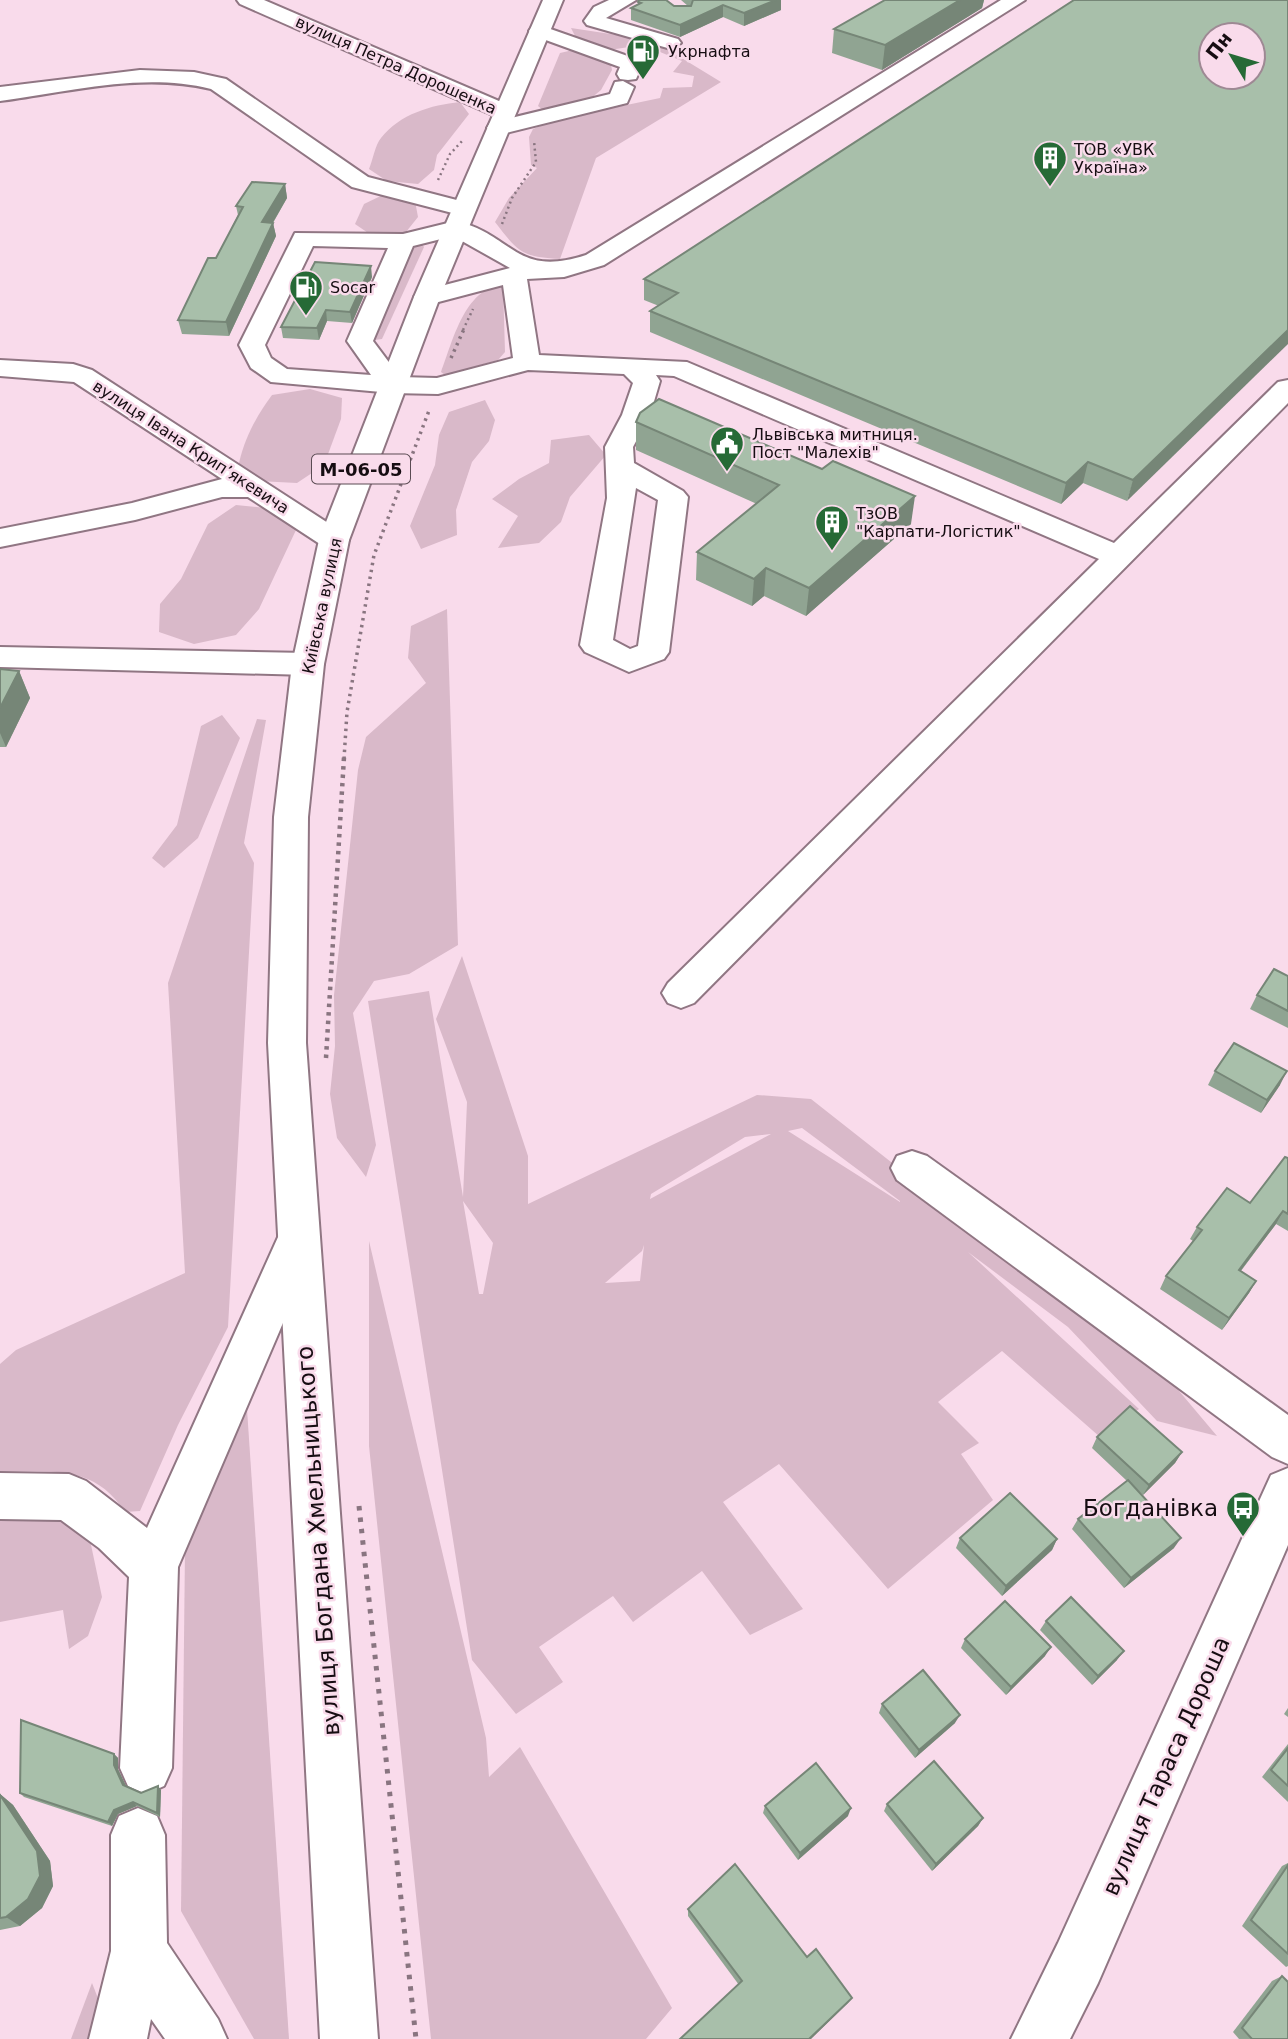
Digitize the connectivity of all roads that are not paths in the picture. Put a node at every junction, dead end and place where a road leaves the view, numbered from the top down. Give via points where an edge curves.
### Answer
1 (248, 0) edge
2 (553, 0) edge
3 (626, 0) edge
4 (1015, 0) edge
5 (539, 31) junction
6 (671, 43) dead end
7 (0, 94) edge
8 (501, 120) junction
9 (460, 218) junction
10 (403, 241) junction
11 (523, 273) junction
12 (427, 297) junction
13 (527, 362) junction
14 (631, 366) junction
15 (0, 368) edge
16 (392, 386) junction
17 (1288, 388) edge
18 (618, 466) junction
19 (254, 488) junction
20 (0, 538) edge
21 (334, 540) junction
22 (1118, 556) junction
23 (0, 657) edge
24 (308, 664) junction
25 (681, 993) dead end
26 (287, 1043) joint
27 (912, 1168) dead end
28 (299, 1239) junction
29 (1288, 1442) edge
30 (1288, 1491) edge
31 (0, 1496) edge
32 (154, 1567) junction
33 (146, 1768) dead end
34 (138, 1835) dead end
35 (139, 1951) junction
36 (118, 2039) edge
37 (198, 2039) edge
38 (349, 2039) edge
39 (1040, 2039) edge

1 - 8 main road, вулиця Петра Дорошенка
2 - 5 main road, Київська вулиця / М-06-05
3 - 6 main road via 601,11 594,21
4 - 11 main road via 595,260 564,270
5 - 8 main road, Київська вулиця / М-06-05
5 - 8 main road via 632,64 619,98 552,117
7 - 9 main road via 144,77 200,78 218,84 360,182
8 - 9 main road, Київська вулиця / М-06-05
9 - 10 main road
9 - 11 main road
9 - 12 main road, Київська вулиця / М-06-05
10 - 16 main road via 360,341
10 - 16 main road via 304,238 252,345 260,362 280,376
11 - 12 main road
11 - 13 main road
12 - 16 main road, Київська вулиця / М-06-05
13 - 14 main road
13 - 16 main road via 438,386
14 - 18 main road via 646,381 620,447
14 - 22 main road via 678,368
15 - 19 main road, вулиця Івана Крипʼякевича via 83,376
16 - 21 main road, Київська вулиця / М-06-05
17 - 22 main road
18 - 18 main road via 622,498 596,645 629,662 653,652 673,497
19 - 20 main road via 222,488
19 - 21 main road, вулиця Івана Крипʼякевича
21 - 24 main road, Київська вулиця / М-06-05
22 - 25 main road
23 - 24 main road
24 - 26 main road, Київська вулиця / М-06-05 via 291,817
26 - 28 main road, вулиця Богдана Хмельницького
27 - 29 main road
28 - 32 main road
28 - 38 main road, вулиця Богдана Хмельницького
30 - 39 main road, вулиця Тараса Дороша
31 - 32 main road via 69,1497 116,1531
32 - 33 main road
34 - 35 main road
35 - 36 main road
35 - 37 main road

